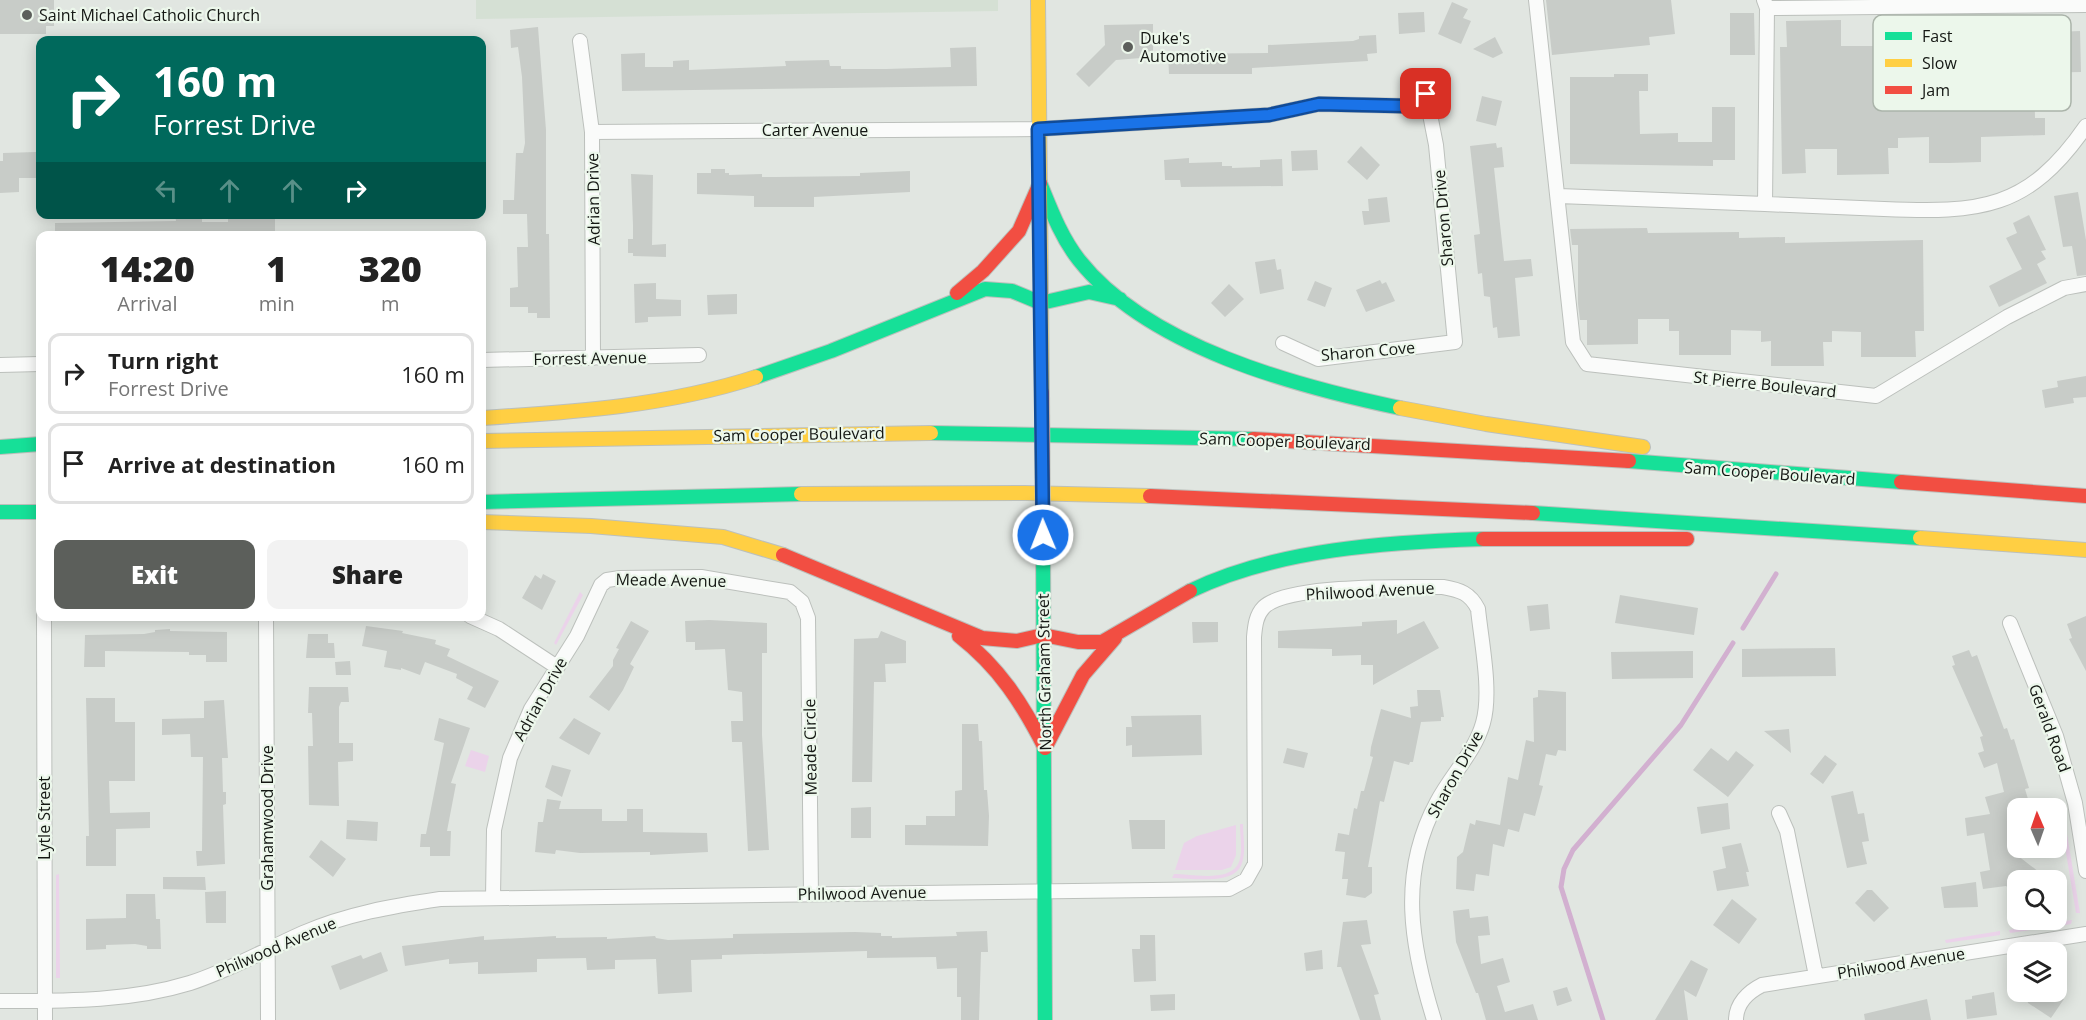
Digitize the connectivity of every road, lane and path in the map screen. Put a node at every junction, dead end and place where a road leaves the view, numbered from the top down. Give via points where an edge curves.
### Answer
1 (1038, 0) edge
2 (1536, 0) edge
3 (1766, 4) edge
4 (2086, 5) edge
5 (580, 41) dead end
6 (1426, 94) joint
7 (2086, 126) edge
8 (1038, 129) junction
9 (592, 132) junction
10 (1040, 183) junction
11 (1559, 196) junction
12 (1765, 204) junction
13 (2086, 284) edge
14 (1120, 300) junction
15 (1041, 303) junction
16 (941, 306) junction
17 (1455, 342) joint
18 (1283, 343) dead end
19 (699, 355) dead end
20 (594, 358) junction
21 (486, 360) edge
22 (0, 364) edge
23 (36, 364) edge
24 (486, 418) edge
25 (486, 441) edge
26 (36, 444) edge
27 (0, 449) edge
28 (36, 450) edge
29 (1897, 482) junction
30 (2086, 496) edge
31 (486, 502) edge
32 (0, 512) edge
33 (36, 512) edge
34 (486, 522) edge
35 (1702, 540) dead end
36 (1726, 540) dead end
37 (1973, 542) junction
38 (2086, 550) edge
39 (606, 580) joint
40 (1472, 597) joint
41 (802, 602) joint
42 (44, 621) edge
43 (266, 621) edge
44 (481, 621) edge
45 (939, 622) junction
46 (2010, 623) dead end
47 (1129, 626) junction
48 (1043, 635) junction
49 (557, 667) junction
50 (1045, 748) junction
51 (1779, 813) dead end
52 (2086, 871) edge
53 (1044, 890) junction
54 (811, 894) junction
55 (493, 898) junction
56 (2086, 934) edge
57 (269, 950) junction
58 (1816, 976) junction
59 (0, 1001) edge
60 (45, 1001) junction
61 (45, 1020) edge
62 (268, 1020) edge
63 (1045, 1020) edge
64 (1434, 1020) edge
65 (1736, 1020) edge

1 - 8 main road, North Graham Street
2 - 11 street, St Pierre Boulevard
3 - 4 street
3 - 12 street
5 - 9 street, Adrian Drive
6 - 8 street, Carter Avenue via 1407,106 1319,104 1269,115
6 - 17 street, Sharon Drive via 1436,145
7 - 12 street via 2064,157 2029,187 1988,206 1948,212
8 - 9 street, Carter Avenue
8 - 10 main road, North Graham Street
9 - 20 street, Adrian Drive
10 - 14 main road via 1060,233 1087,269
10 - 15 main road, North Graham Street
10 - 16 main road via 1019,231 983,271
11 - 12 street
11 - 13 street, St Pierre Boulevard via 1573,342 1587,364 1876,396 2007,317 2064,288
14 - 15 main road via 1089,292
14 - 29 main road via 1172,334 1254,367 1348,397 1533,432
15 - 16 main road via 1012,291 985,290
15 - 48 main road, North Graham Street, bridge
16 - 24 main road via 782,369 672,399
17 - 18 street, Sharon Cove via 1318,359
19 - 20 street, Forrest Avenue
20 - 21 street, Forrest Avenue
22 - 23 street
25 - 29 main road, Sam Cooper Boulevard via 899,432 1105,434 1405,446
26 - 27 main road
27 - 28 main road
29 - 30 main road, Sam Cooper Boulevard
31 - 37 main road via 834,495 1109,495 1361,502
32 - 33 main road
34 - 45 main road via 723,537 789,556
35 - 47 main road via 1561,538 1363,547 1234,574 1206,584
36 - 37 main road
37 - 38 main road
39 - 41 street, Meade Avenue via 728,580 790,592
39 - 49 street, Adrian Drive
40 - 53 street, Philwood Avenue via 1443,587 1392,588 1319,591 1271,602 1263,608 1255,626 1256,852 1252,874 1239,885 1216,890
40 - 64 street, Sharon Drive via 1478,609 1486,695 1484,721 1431,814 1419,851 1412,900 1418,966
41 - 54 street, Meade Circle via 808,618
42 - 60 street, Lytle Street
43 - 57 street, Grahamwood Drive
44 - 49 street
45 - 48 main road via 982,638 1017,641
45 - 50 main road via 988,658 1019,697
46 - 52 street, Gerald Road via 2056,736 2075,803
47 - 48 main road via 1102,642
47 - 50 main road via 1094,657
48 - 50 main road, North Graham Street
49 - 55 street, Adrian Drive via 522,726 504,777 494,830
50 - 53 main road, North Graham Street
51 - 58 street via 1791,849
53 - 54 street, Philwood Avenue
53 - 63 main road, North Graham Street
54 - 55 street, Philwood Avenue
55 - 57 street, Philwood Avenue via 440,899 384,908 343,918
56 - 58 street, Philwood Avenue
57 - 60 street, Philwood Avenue via 213,975 170,988 118,998
57 - 62 street, Grahamwood Drive
58 - 65 street, Philwood Avenue via 1751,990 1738,1008
59 - 60 street, Philwood Avenue
60 - 61 street, Lytle Street

